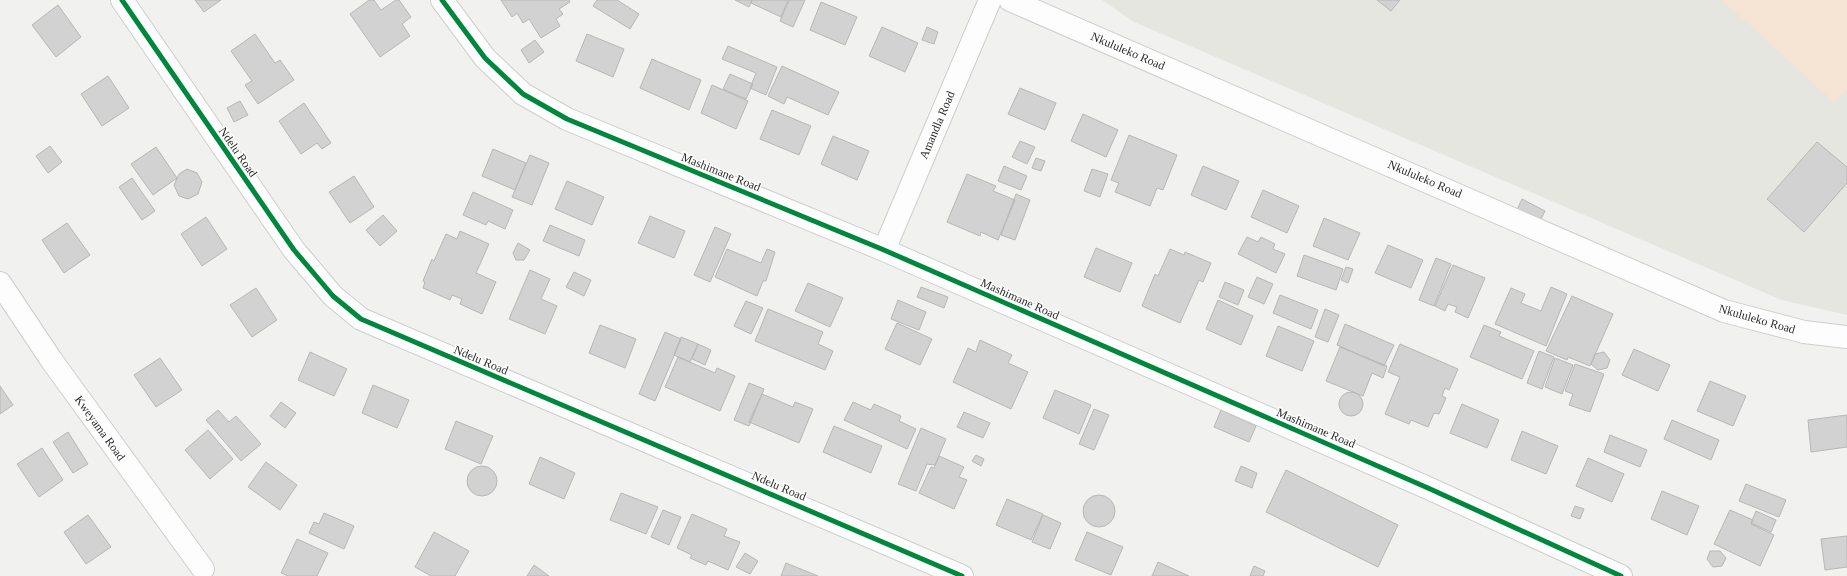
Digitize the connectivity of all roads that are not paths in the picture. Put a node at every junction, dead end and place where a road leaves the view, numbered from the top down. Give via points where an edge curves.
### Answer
1 (122, 0) edge
2 (442, 0) edge
3 (990, 0) edge
4 (1010, 0) edge
5 (884, 250) junction
6 (0, 283) edge
7 (1847, 337) edge
8 (203, 569) dead end
9 (962, 576) edge
10 (1621, 576) edge

1 - 9 street, Ndelu Road via 294,250 333,296 360,319
2 - 5 street, Mashimane Road via 485,58 523,94 567,119
3 - 5 street, Amandla Road
4 - 7 street, Nkululeko Road via 1724,311 1804,332
5 - 10 street, Mashimane Road via 1428,488
6 - 8 street, Kweyama Road via 52,361

